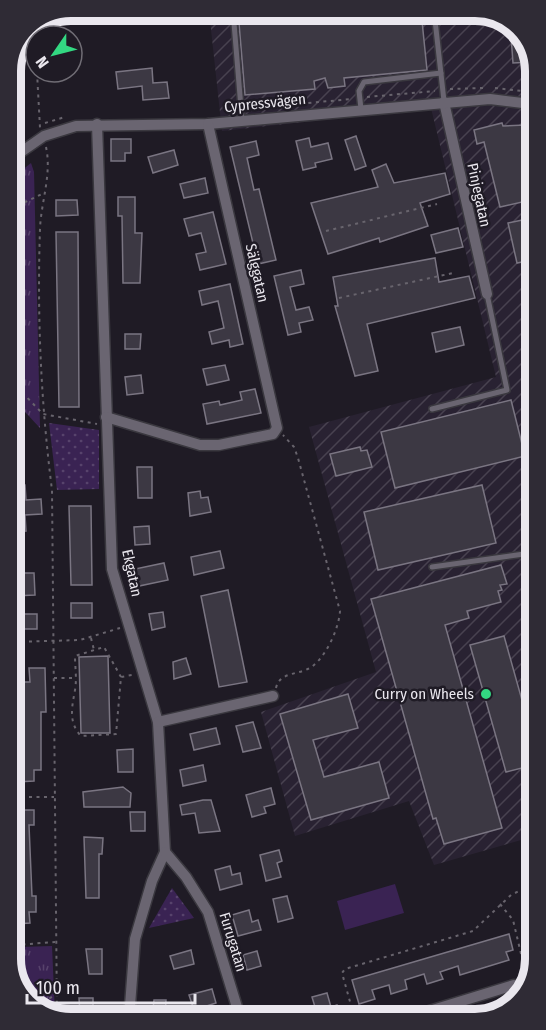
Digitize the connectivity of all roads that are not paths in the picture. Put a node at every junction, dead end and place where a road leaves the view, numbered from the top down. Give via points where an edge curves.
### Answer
1 (234, 21) edge
2 (435, 21) edge
3 (441, 74) junction
4 (444, 102) junction
5 (525, 103) edge
6 (360, 104) junction
7 (242, 120) junction
8 (97, 124) junction
9 (208, 124) junction
10 (21, 150) edge
11 (487, 294) joint
12 (432, 409) dead end
13 (106, 422) junction
14 (525, 554) edge
15 (432, 567) dead end
16 (273, 696) road end
17 (158, 722) junction
18 (165, 852) junction
19 (517, 986) edge
20 (130, 1009) edge
21 (238, 1009) edge
22 (435, 1009) edge

1 - 7 lane
2 - 3 lane
3 - 4 lane
3 - 6 lane via 364,82 359,87
4 - 5 street, Cypressvägen via 490,99
4 - 6 street, Cypressvägen
4 - 11 street, Pinjegatan
6 - 7 street, Cypressvägen
7 - 9 street, Cypressvägen
8 - 9 street, Cypressvägen
8 - 10 street, Cypressvägen via 41,131
8 - 13 street, Ekgatan
9 - 13 street, Sälggatan via 277,428 273,434 200,446
11 - 12 lane via 507,390
13 - 17 street, Ekgatan via 112,569
14 - 15 lane
16 - 17 street
17 - 18 street, Ekgatan
18 - 20 street, Ekgatan via 135,939
18 - 21 street, Furugatan via 208,912
19 - 22 street

